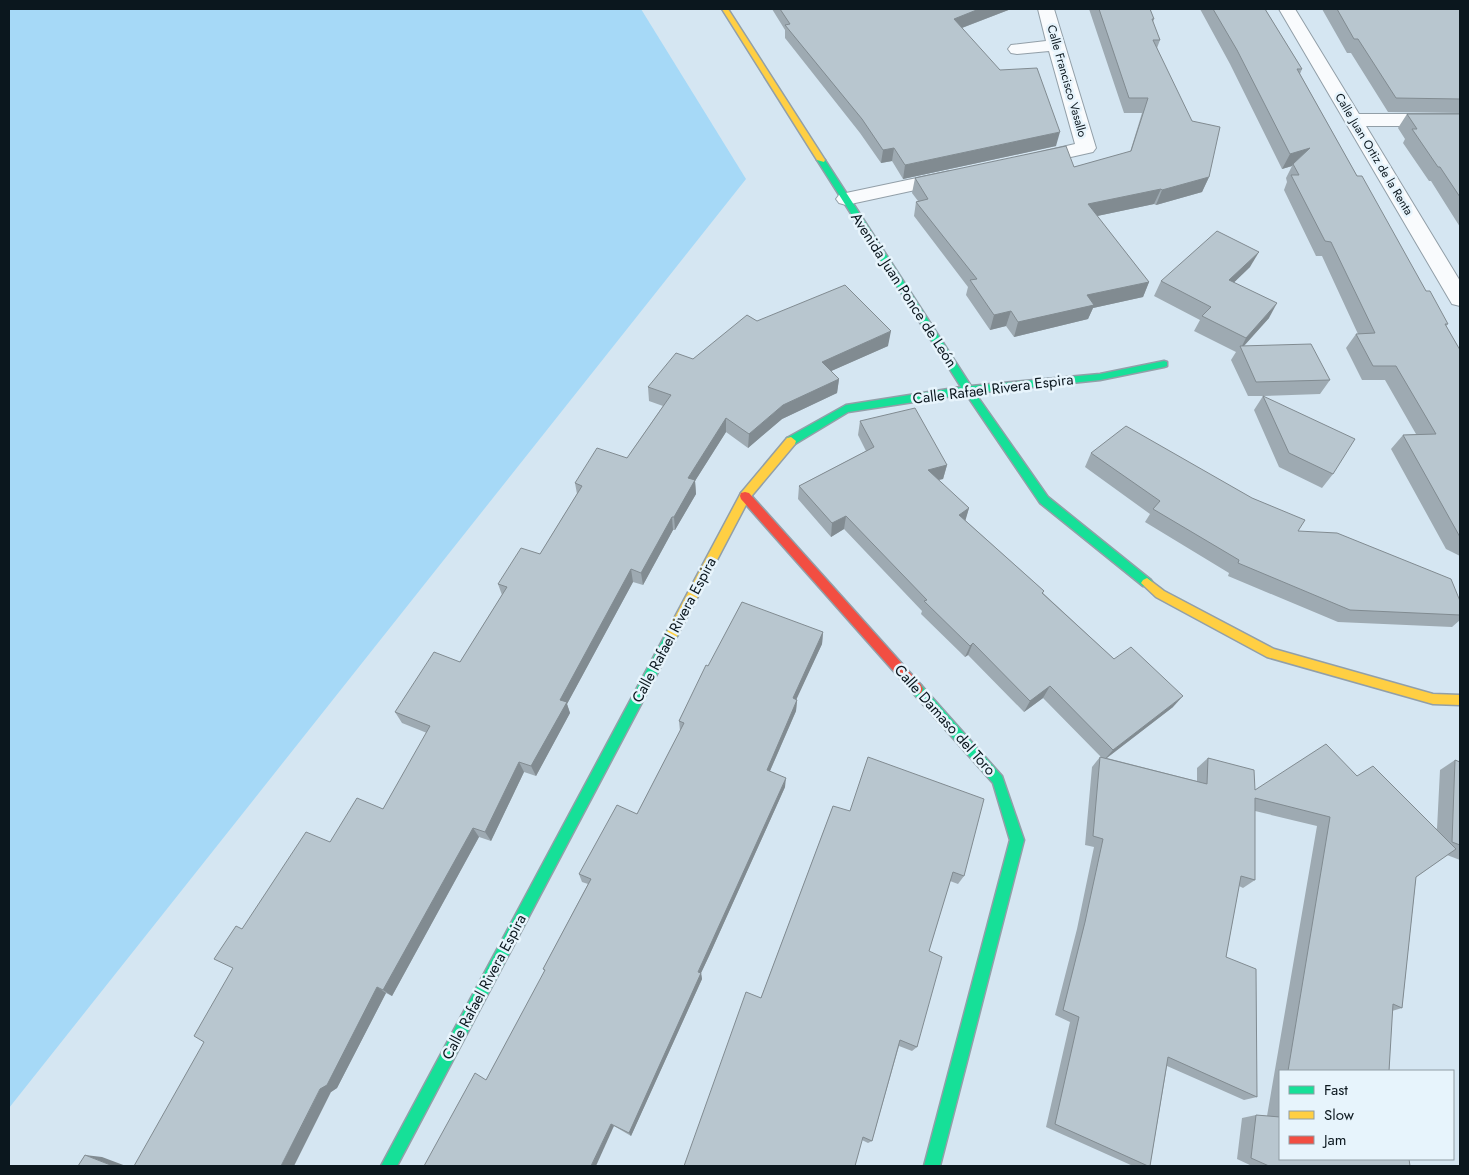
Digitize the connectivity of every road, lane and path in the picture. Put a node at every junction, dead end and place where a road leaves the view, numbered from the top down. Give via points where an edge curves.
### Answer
1 (725, 9) edge
2 (1046, 9) edge
3 (1287, 9) edge
4 (1057, 44) junction
5 (1017, 49) dead end
6 (1354, 120) junction
7 (1460, 120) edge
8 (1009, 164) edge
9 (971, 173) edge
10 (846, 199) junction
11 (1454, 277) edge
12 (1460, 298) edge
13 (1164, 364) dead end
14 (968, 390) junction
15 (745, 496) junction
16 (1460, 700) edge
17 (389, 1166) edge
18 (932, 1166) edge

1 - 10 street, Avenida Juan Ponce de León
2 - 4 street, Calle Francisco Vasallo
3 - 6 street, Calle Juan Ortiz de la Renta
4 - 5 street
4 - 8 street, Calle Francisco Vasallo via 1086,148
6 - 7 street
6 - 11 street, Calle Juan Ortiz de la Renta
9 - 10 street
10 - 14 street, Avenida Juan Ponce de León
11 - 12 street, Calle Juan Ortiz de la Renta
13 - 14 street, Calle Rafael Rivera Espira via 1100,377
14 - 15 street, Calle Rafael Rivera Espira via 846,409 788,443
14 - 16 street, Avenida Juan Ponce de León via 1044,500 1160,594 1271,653 1433,699
15 - 17 street, Calle Rafael Rivera Espira
15 - 18 street, Calle Damaso del Toro via 998,780 1017,840

